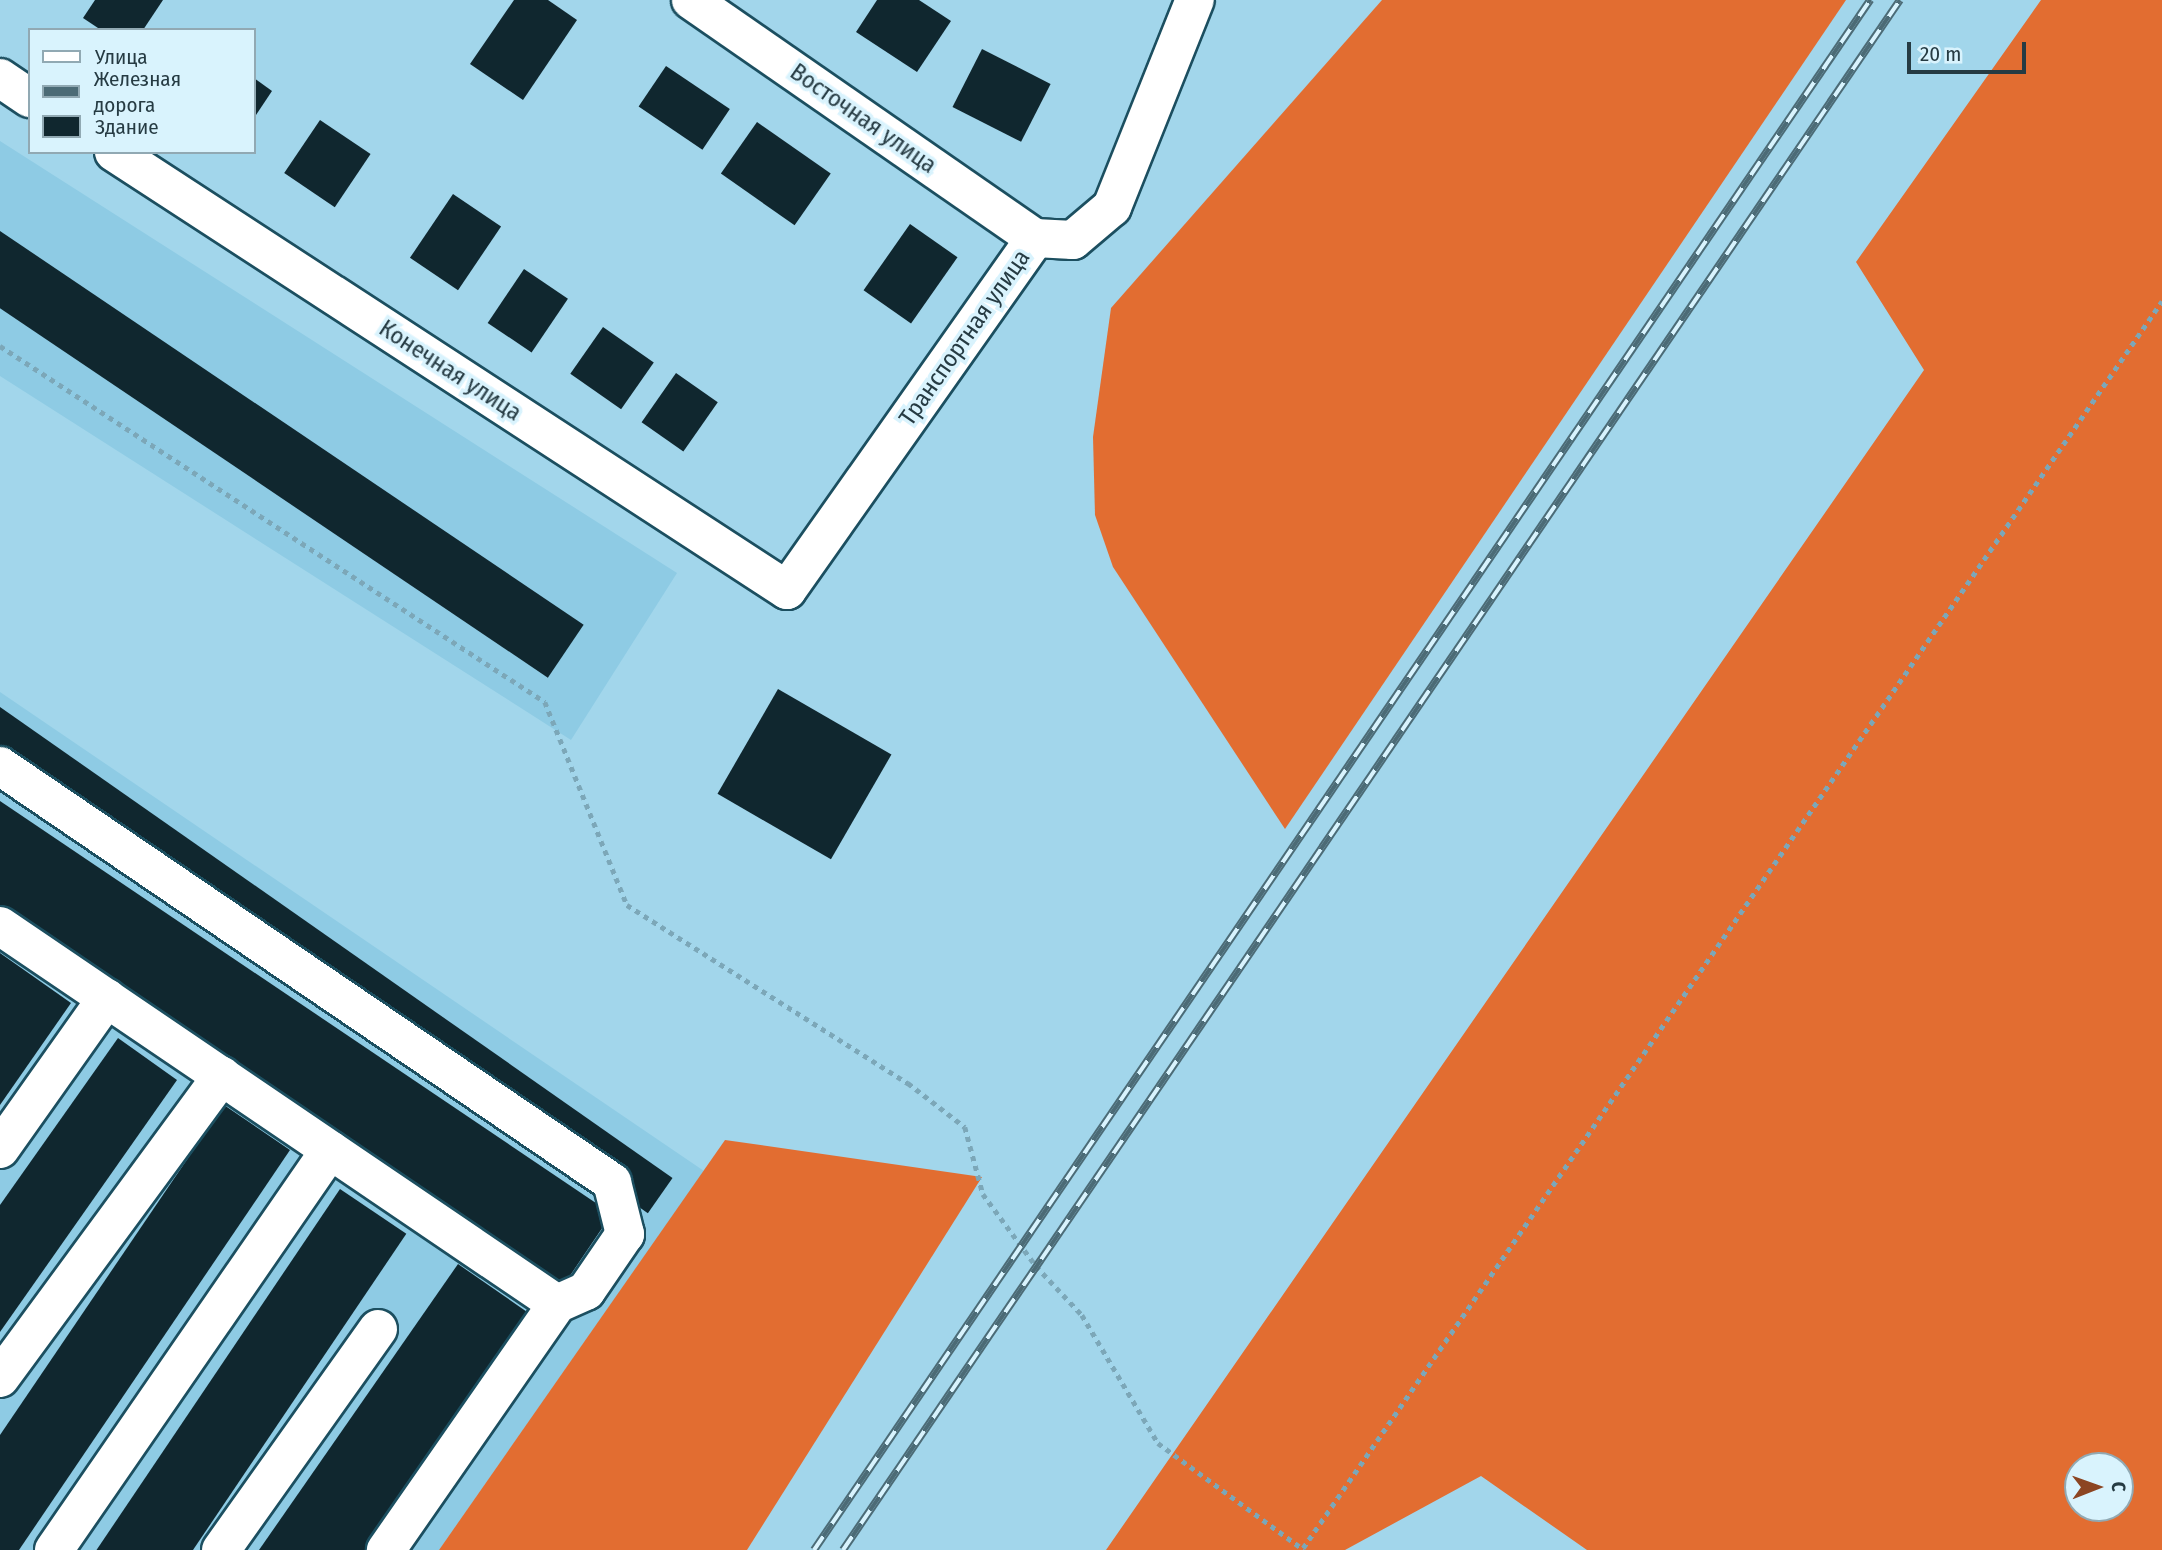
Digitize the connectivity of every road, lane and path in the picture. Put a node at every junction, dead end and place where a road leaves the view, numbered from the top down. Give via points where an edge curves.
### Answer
1 (691, 0) edge
2 (1195, 0) edge
3 (0, 78) edge
4 (28, 97) edge
5 (117, 154) edge
6 (1035, 238) junction
7 (2162, 301) edge
8 (0, 346) edge
9 (787, 590) joint
10 (0, 766) edge
11 (0, 926) edge
12 (107, 998) junction
13 (222, 1076) junction
14 (0, 1149) edge
15 (330, 1150) junction
16 (558, 1304) junction
17 (378, 1329) dead end
18 (0, 1378) edge
19 (1303, 1549) edge
20 (54, 1550) edge
21 (221, 1550) edge
22 (386, 1550) edge

1 - 6 street, Восточная улица
2 - 6 street, Транспортная улица via 1112,207 1073,240
3 - 4 street
5 - 9 street, Конечная улица
6 - 9 street, Транспортная улица
7 - 19 path
8 - 19 path via 545,702 627,905 908,1083 965,1127 983,1194 1035,1266 1082,1315 1158,1443
10 - 16 street via 612,1182 625,1234 586,1291
11 - 12 street
12 - 13 street
12 - 14 street
13 - 15 street
13 - 18 street
15 - 16 street
15 - 20 street
16 - 22 street
17 - 21 street

